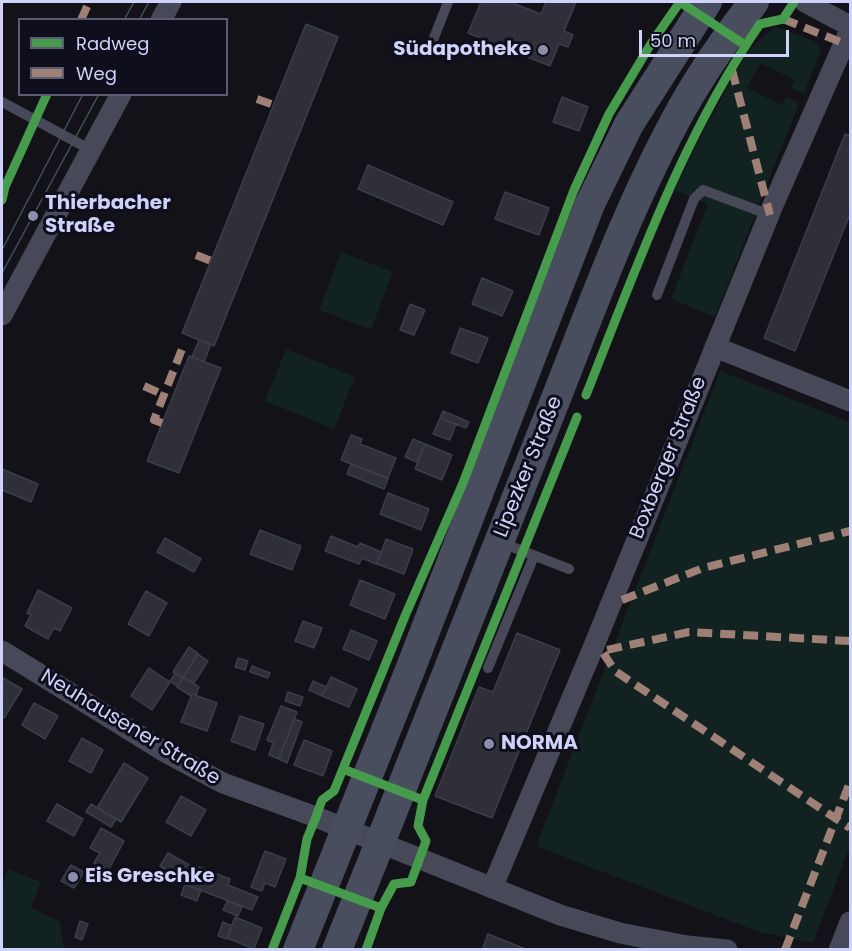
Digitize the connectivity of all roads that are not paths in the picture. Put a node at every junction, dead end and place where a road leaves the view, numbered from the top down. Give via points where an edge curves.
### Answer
1 (171, 2) edge
2 (448, 2) edge
3 (707, 2) edge
4 (754, 2) edge
5 (805, 2) edge
6 (162, 18) edge
7 (850, 28) edge
8 (428, 53) dead end
9 (120, 96) edge
10 (2, 102) edge
11 (91, 150) junction
12 (770, 215) junction
13 (657, 295) dead end
14 (2, 315) edge
15 (715, 347) junction
16 (850, 401) edge
17 (499, 542) junction
18 (534, 556) junction
19 (568, 569) dead end
20 (2, 651) edge
21 (488, 668) dead end
22 (363, 837) junction
23 (492, 888) junction
24 (850, 922) edge
25 (617, 941) edge
26 (298, 950) edge
27 (337, 950) edge
28 (727, 950) edge
29 (839, 950) edge

1 - 6 street
2 - 8 lane
3 - 22 main road, Lipezker Straße via 629,124 590,204 410,670
4 - 17 main road, Lipezker Straße via 729,34 674,122 629,215
5 - 7 street
7 - 12 street, Boxberger Straße
9 - 11 street
10 - 11 lane
11 - 14 street
12 - 13 lane via 704,190 694,199
12 - 15 street, Boxberger Straße
15 - 16 street
15 - 23 street, Boxberger Straße
17 - 18 lane
17 - 22 main road, Lipezker Straße
18 - 19 lane
18 - 21 lane
20 - 22 street, Neuhausener Straße via 223,783
22 - 23 street, Neuhausener Straße
22 - 26 main road, Lipezker Straße
22 - 27 main road, Lipezker Straße
23 - 25 street, Neuhausener Straße
24 - 29 street
25 - 28 street, Neuhausener Straße

